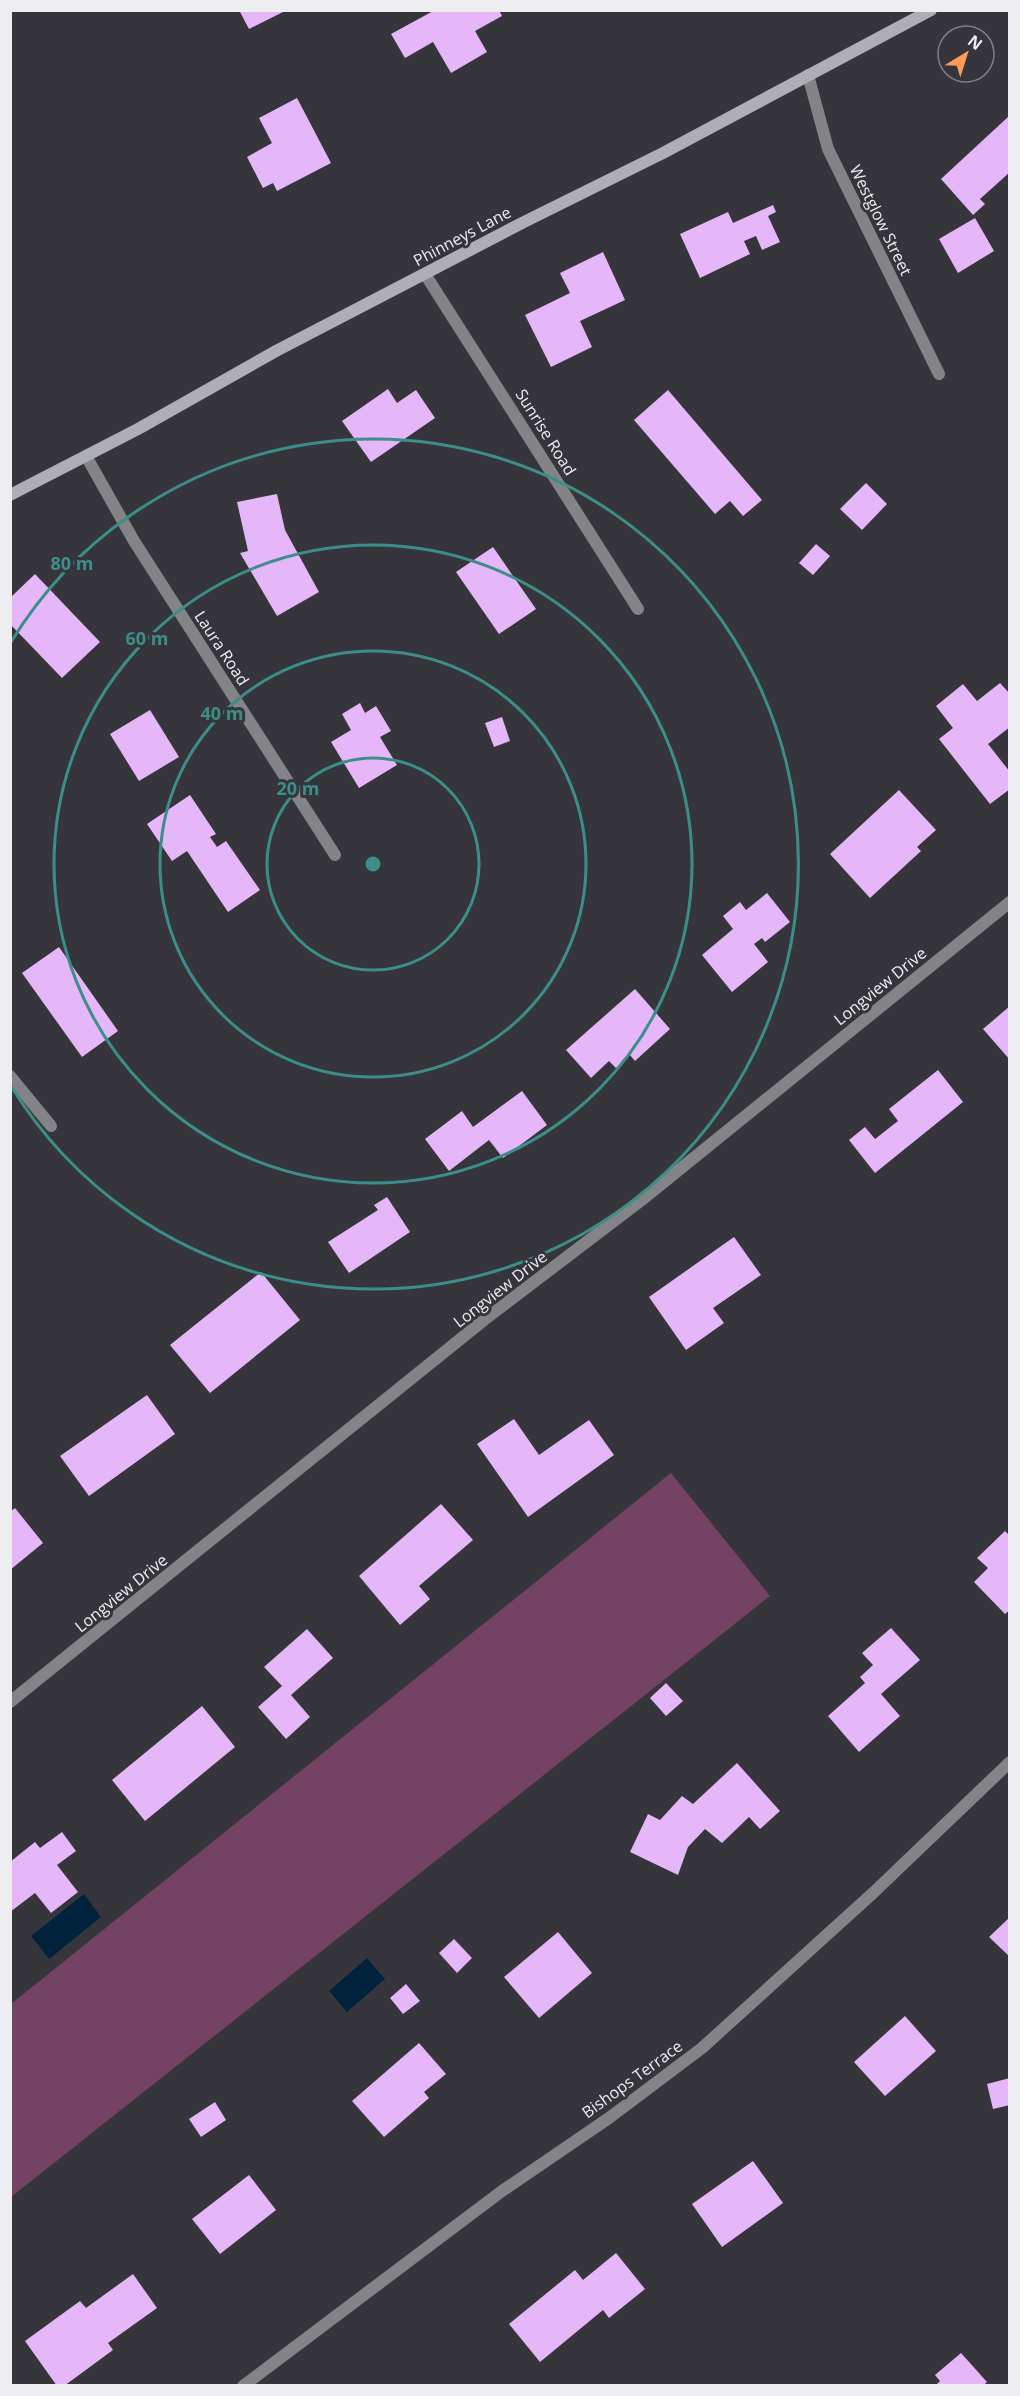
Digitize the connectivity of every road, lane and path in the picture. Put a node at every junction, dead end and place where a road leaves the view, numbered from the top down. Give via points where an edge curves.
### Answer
1 (931, 10) edge
2 (808, 75) junction
3 (426, 274) junction
4 (939, 374) dead end
5 (86, 456) junction
6 (10, 495) edge
7 (638, 609) dead end
8 (335, 855) dead end
9 (1010, 902) edge
10 (10, 1076) edge
11 (51, 1126) dead end
12 (10, 1702) edge
13 (1010, 1762) edge
14 (243, 2385) edge

1 - 2 main road, Phinneys Lane
2 - 3 main road, Phinneys Lane
2 - 4 street, Westglow Street via 828,149
3 - 5 main road, Phinneys Lane
3 - 7 street, Sunrise Road
5 - 6 main road, Phinneys Lane
5 - 8 street, Laura Road via 134,542
9 - 12 street, Longview Drive
10 - 11 street
13 - 14 street, Bishops Terrace via 702,2048 502,2191

